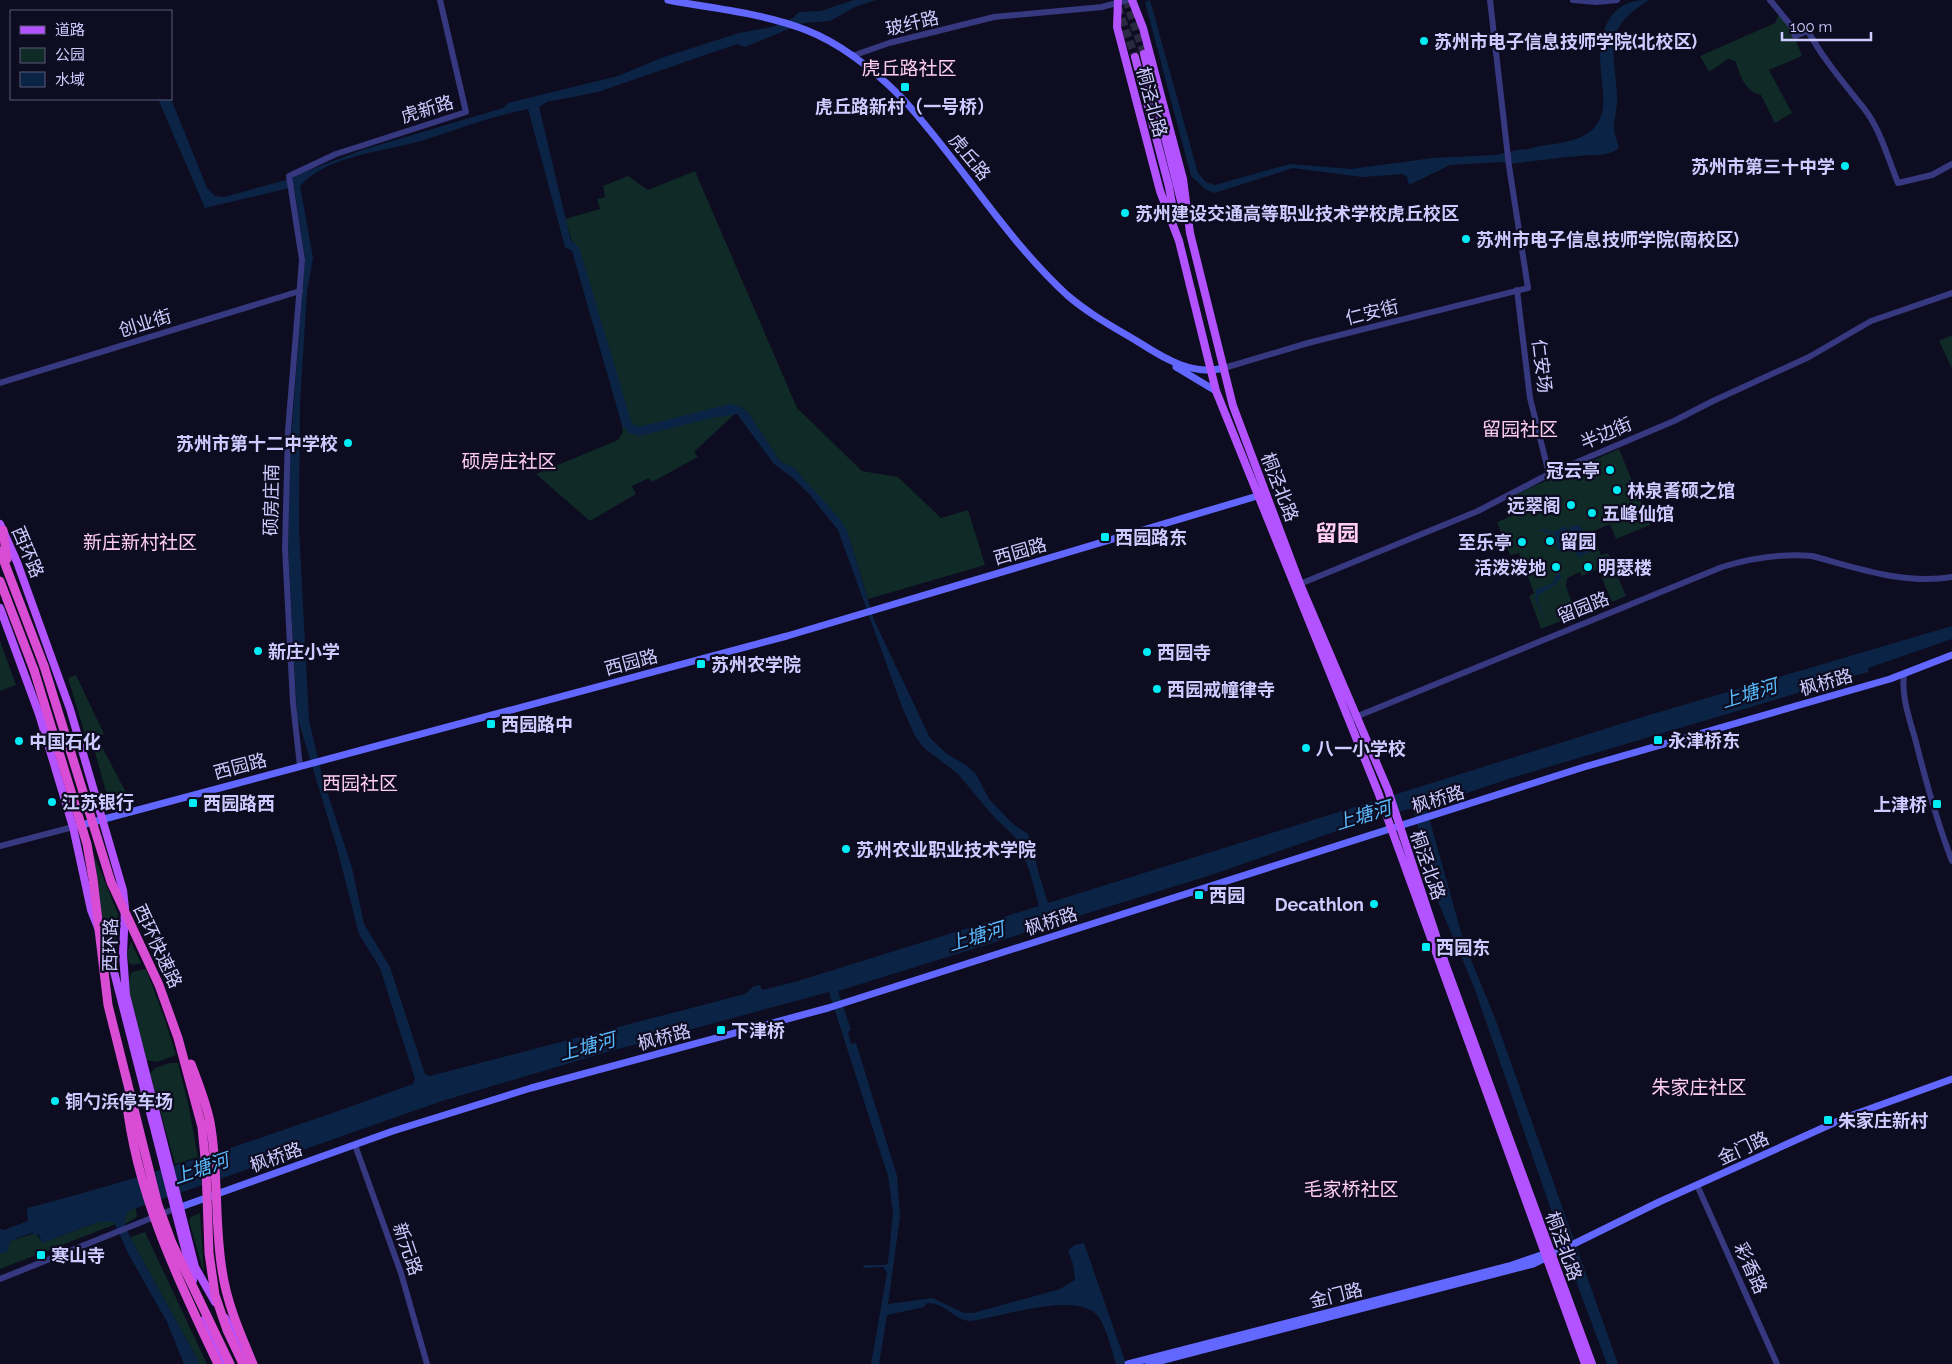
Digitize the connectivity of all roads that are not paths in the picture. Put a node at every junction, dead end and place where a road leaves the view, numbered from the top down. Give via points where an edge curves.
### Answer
1 (440, 0) edge
2 (668, 0) edge
3 (1127, 0) edge
4 (1132, 0) edge
5 (1490, 0) edge
6 (1573, 0) edge
7 (1617, 0) edge
8 (1770, 0) edge
9 (1118, 2) edge
10 (1144, 54) tunnel mouth
11 (852, 56) junction
12 (1135, 57) tunnel mouth
13 (1952, 164) edge
14 (289, 177) joint
15 (1190, 233) junction
16 (1178, 239) junction
17 (1517, 290) junction
18 (300, 291) junction
19 (1952, 293) edge
20 (1161, 357) junction
21 (1224, 368) junction
22 (1210, 372) junction
23 (0, 383) edge
24 (1216, 391) junction
25 (1549, 474) junction
26 (1263, 495) junction
27 (1, 527) edge
28 (0, 551) edge
29 (10, 574) junction
30 (1952, 577) edge
31 (0, 581) edge
32 (1297, 585) junction
33 (0, 608) edge
34 (1952, 655) edge
35 (1904, 674) junction
36 (1352, 718) junction
37 (300, 766) junction
38 (102, 819) junction
39 (73, 827) junction
40 (1395, 827) junction
41 (0, 846) edge
42 (1952, 861) edge
43 (178, 1038) junction
44 (123, 1066) junction
45 (1952, 1079) edge
46 (355, 1145) junction
47 (165, 1159) junction
48 (1697, 1185) junction
49 (177, 1208) junction
50 (1547, 1256) junction
51 (0, 1279) edge
52 (218, 1364) edge
53 (224, 1364) edge
54 (230, 1364) edge
55 (244, 1364) edge
56 (249, 1364) edge
57 (253, 1364) edge
58 (427, 1364) edge
59 (1128, 1364) edge
60 (1149, 1364) edge
61 (1585, 1364) edge
62 (1592, 1364) edge
63 (1777, 1364) edge

1 - 14 street, 虎新路 via 466,112 336,154
2 - 11 main road, 虎丘路 via 779,21 806,30
3 - 9 street, 玻纤路
4 - 15 main road, 桐泾北路 via 1143,28 1182,179
5 - 17 street, 仁安街 via 1509,166 1528,288
6 - 7 street
8 - 13 street via 1792,27 1795,36 1808,31 1830,67 1863,106 1898,184 1932,175
9 - 11 street, 玻纤路 via 994,17
9 - 16 main road, 桐泾北路 via 1117,27 1160,191
10 - 15 main road, 桐泾北路
11 - 20 main road, 虎丘路 via 910,106 1056,284 1084,309
12 - 16 main road, 桐泾北路 via 1169,187
14 - 18 street, 硕房庄南 via 302,260
15 - 21 main road, 桐泾北路
16 - 22 main road, 桐泾北路
17 - 21 street, 仁安街 via 1308,343
17 - 25 street, 仁安场 via 1530,398
18 - 23 street, 创业街
18 - 37 street, 硕房庄南 via 288,431 285,548 292,703
19 - 25 street, 半边街 via 1871,321 1809,357 1674,421
20 - 22 main road, 虎丘路
20 - 24 main road
21 - 22 main road, 虎丘路
21 - 26 main road, 桐泾北路
22 - 24 main road, 桐泾北路
24 - 26 main road, 桐泾北路
25 - 32 street, 半边街 via 1478,511
26 - 32 main road, 桐泾北路
26 - 37 main road, 西园路 via 787,636
27 - 29 highway
27 - 38 main road, 西环路 via 17,562 70,709
28 - 29 highway, 西环快速路
29 - 43 highway, 西环快速路, bridge via 44,666 111,882 159,985
30 - 36 street, 留园路 via 1882,575 1812,556 1778,554 1749,559 1722,567
31 - 44 highway, bridge via 34,670 87,844 104,982
32 - 36 main road, 桐泾北路
33 - 39 main road, 西环路 via 39,714
34 - 35 main road, 枫桥路
35 - 40 main road, 枫桥路 via 1584,767
35 - 42 street via 1902,688 1910,720
36 - 40 main road, 桐泾北路 via 1386,816
36 - 40 main road, 桐泾北路 via 1388,790 1396,814
37 - 38 main road, 西园路
38 - 39 main road, 西园路
38 - 47 main road, 西环路 via 125,896 123,954 128,1005
39 - 41 street, 西园路
39 - 47 main road, 西环路 via 91,910 107,949
40 - 46 main road, 枫桥路 via 828,1008 531,1088
40 - 50 main road, 桐泾北路
43 - 55 highway, 西环快速路, bridge via 202,1127 209,1254 215,1296 226,1330
43 - 57 highway, bridge via 191,1064 210,1120 223,1280 232,1315
44 - 52 highway, bridge via 129,1123 151,1211 172,1267
44 - 54 highway, bridge via 164,1222
45 - 48 main road, 金门路 via 1859,1112
46 - 49 main road, 枫桥路
46 - 58 street, 新元路 via 401,1273
47 - 49 main road, 西环路
48 - 50 main road, 金门路
48 - 63 street, 彩香路
49 - 51 street, 枫桥路
49 - 53 main road, 西环路 via 205,1320
49 - 56 main road, 西环路 via 196,1270 232,1328
50 - 59 main road, 金门路
50 - 60 main road, 金门路 via 1510,1271
50 - 61 main road, 桐泾北路
50 - 62 main road, 桐泾北路

